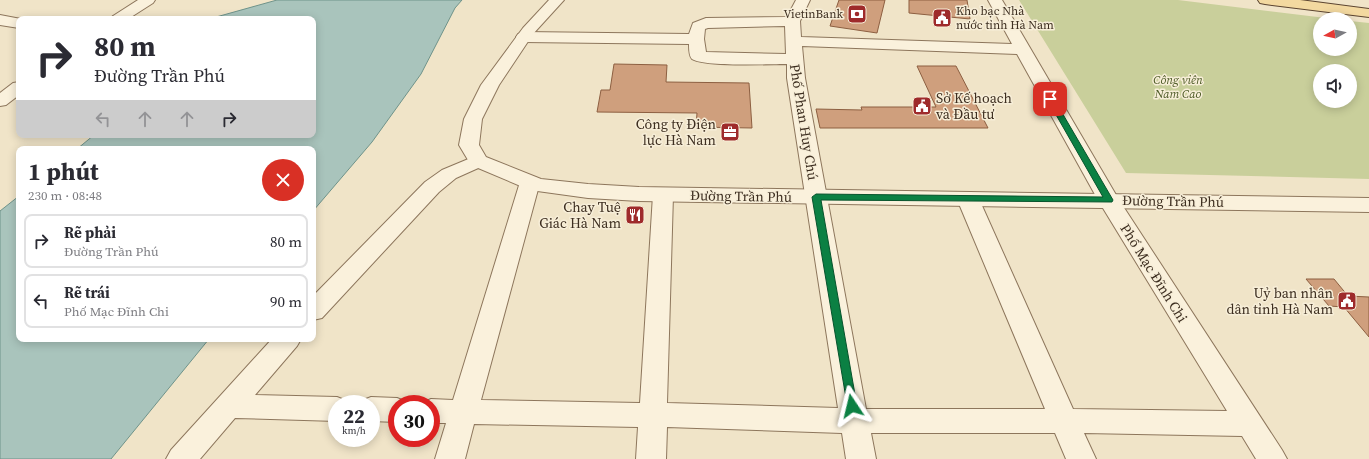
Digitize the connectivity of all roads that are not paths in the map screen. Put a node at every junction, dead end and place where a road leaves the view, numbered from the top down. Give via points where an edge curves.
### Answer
1 (148, 0) edge
2 (557, 0) edge
3 (804, 0) edge
4 (994, 0) edge
5 (1265, 0) edge
6 (1369, 13) edge
7 (123, 16) edge
8 (0, 20) edge
9 (16, 23) edge
10 (524, 37) junction
11 (696, 39) junction
12 (793, 40) junction
13 (1022, 49) junction
14 (16, 89) edge
15 (0, 101) edge
16 (478, 161) junction
17 (530, 182) junction
18 (663, 195) junction
19 (816, 197) junction
20 (968, 199) junction
21 (1109, 200) junction
22 (1369, 205) edge
23 (316, 308) edge
24 (285, 342) edge
25 (228, 406) junction
26 (328, 409) edge
27 (440, 411) edge
28 (463, 412) junction
29 (653, 415) junction
30 (854, 421) junction
31 (1065, 421) junction
32 (1249, 424) junction
33 (181, 459) edge
34 (450, 459) edge
35 (651, 459) edge
36 (861, 459) edge
37 (1081, 459) edge
38 (1272, 459) edge

1 - 7 street
2 - 10 street
3 - 12 street
4 - 13 street, Phố Mạc Đĩnh Chi
5 - 6 main road
8 - 9 street
10 - 11 street
10 - 16 street via 490,84 473,119 469,145
11 - 12 street via 698,26 706,23
11 - 12 street via 698,55 706,58
12 - 13 street
12 - 19 street, Phố Phan Huy Chú
13 - 21 street, Phố Mạc Đĩnh Chi
14 - 15 street
16 - 17 street, Đường Trần Phú
16 - 23 street via 449,174 432,187
17 - 18 street, Đường Trần Phú via 588,191
17 - 28 street
18 - 19 street, Đường Trần Phú
18 - 29 street
19 - 20 street, Đường Trần Phú
19 - 30 street, Phố Phan Huy Chú
20 - 21 street, Đường Trần Phú
20 - 31 street
21 - 22 street, Đường Trần Phú
21 - 32 street, Phố Mạc Đĩnh Chi
24 - 25 street
25 - 26 street
25 - 33 street
27 - 28 street
28 - 29 street
28 - 34 street
29 - 30 street
29 - 35 street
30 - 31 street
30 - 36 street, Phố Phan Huy Chú
31 - 32 street
31 - 37 street
32 - 38 street, Phố Mạc Đĩnh Chi

